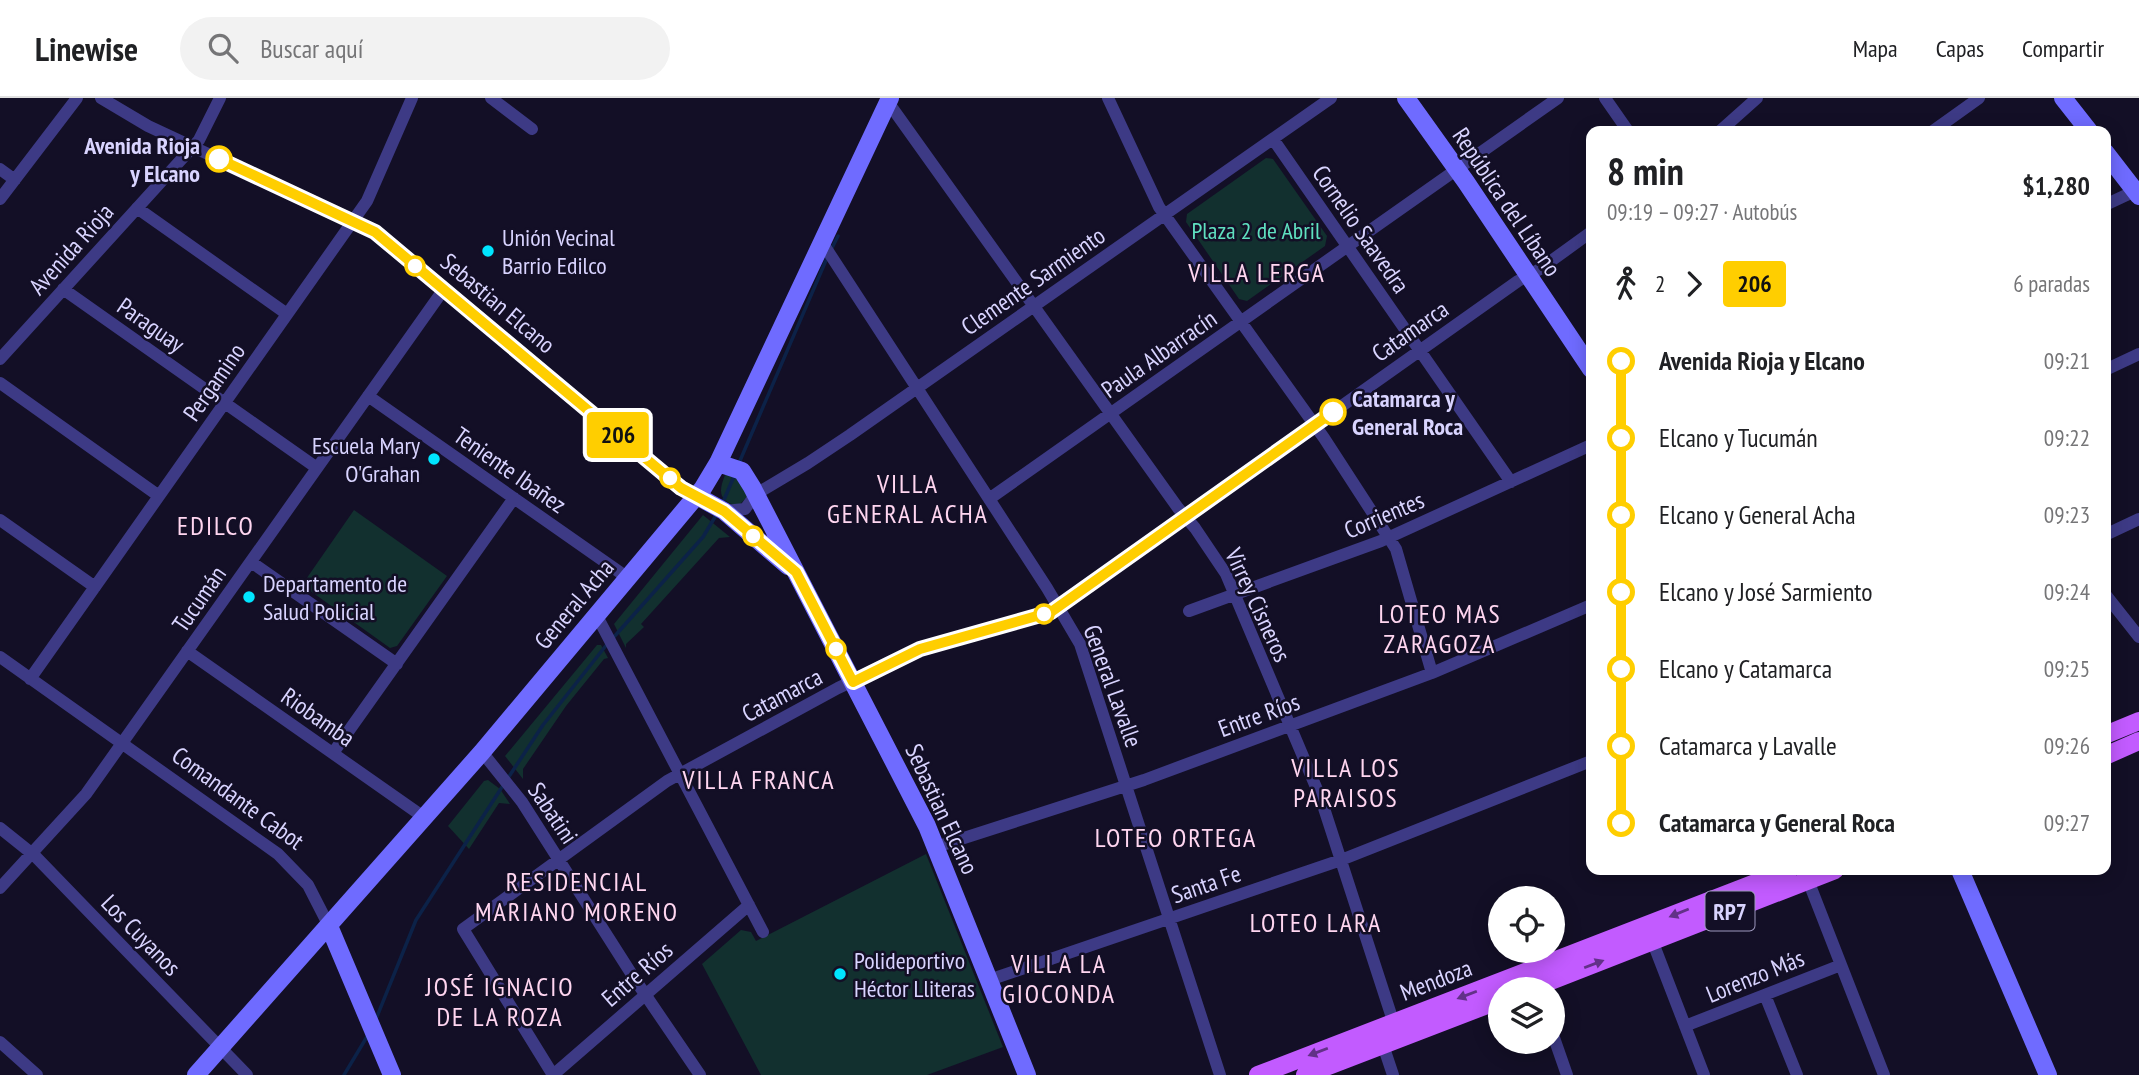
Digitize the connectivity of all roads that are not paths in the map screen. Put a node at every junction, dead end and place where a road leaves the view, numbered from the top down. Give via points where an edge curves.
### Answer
1 (77, 98) edge
2 (101, 98) edge
3 (220, 98) edge
4 (412, 98) edge
5 (491, 98) edge
6 (1108, 98) edge
7 (1331, 98) edge
8 (1406, 98) edge
9 (1559, 98) edge
10 (1605, 98) edge
11 (1757, 98) edge
12 (1979, 98) edge
13 (2063, 98) edge
14 (889, 100) edge
15 (118, 102) edge
16 (1625, 126) edge
17 (1726, 126) edge
18 (1940, 126) edge
19 (2085, 126) edge
20 (532, 128) dead end
21 (1273, 139) junction
22 (192, 147) junction
23 (2111, 159) edge
24 (0, 169) edge
25 (1457, 169) junction
26 (15, 180) junction
27 (2135, 186) edge
28 (0, 199) edge
29 (2111, 201) edge
30 (137, 208) junction
31 (1165, 214) junction
32 (352, 222) junction
33 (1586, 235) edge
34 (821, 242) junction
35 (1347, 246) junction
36 (1528, 275) junction
37 (63, 289) junction
38 (444, 289) junction
39 (1034, 306) junction
40 (287, 314) junction
41 (1241, 321) junction
42 (1420, 350) junction
43 (2139, 354) edge
44 (0, 359) edge
45 (1586, 362) edge
46 (2111, 367) edge
47 (0, 383) edge
48 (917, 388) junction
49 (368, 396) junction
50 (225, 403) junction
51 (1110, 414) junction
52 (1314, 425) junction
53 (1586, 447) edge
54 (718, 463) junction
55 (317, 468) junction
56 (1511, 482) junction
57 (756, 494) junction
58 (159, 496) junction
59 (697, 496) junction
60 (514, 498) junction
61 (989, 499) junction
62 (724, 511) junction
63 (1185, 517) junction
64 (2139, 519) edge
65 (0, 520) edge
66 (2111, 532) edge
67 (1388, 537) junction
68 (251, 562) junction
69 (796, 572) junction
70 (628, 578) junction
71 (95, 587) junction
72 (1234, 595) junction
73 (2111, 602) edge
74 (1058, 607) junction
75 (1586, 608) edge
76 (1189, 611) dead end
77 (597, 616) junction
78 (2139, 637) edge
79 (187, 651) junction
80 (0, 657) edge
81 (397, 664) junction
82 (1432, 673) junction
83 (30, 679) junction
84 (853, 682) junction
85 (2139, 720) edge
86 (1290, 726) junction
87 (2111, 732) edge
88 (2139, 741) edge
89 (122, 743) junction
90 (482, 752) junction
91 (333, 753) junction
92 (2111, 753) edge
93 (1586, 763) edge
94 (680, 774) junction
95 (1126, 786) junction
96 (425, 818) junction
97 (0, 828) edge
98 (936, 847) junction
99 (31, 854) junction
100 (559, 859) junction
101 (1341, 860) junction
102 (1777, 875) edge
103 (1806, 875) edge
104 (1962, 875) edge
105 (0, 888) edge
106 (749, 905) junction
107 (1169, 919) junction
108 (329, 926) junction
109 (763, 932) dead end
110 (1649, 934) junction
111 (1840, 965) junction
112 (1549, 977) edge
113 (989, 980) junction
114 (646, 995) junction
115 (1765, 995) junction
116 (1488, 1000) edge
117 (1488, 1004) edge
118 (1685, 1026) junction
119 (1388, 1034) junction
120 (0, 1042) edge
121 (220, 1047) junction
122 (1560, 1054) edge
123 (37, 1075) edge
124 (195, 1075) edge
125 (247, 1075) edge
126 (392, 1075) edge
127 (553, 1075) edge
128 (701, 1075) edge
129 (1027, 1075) edge
130 (1220, 1075) edge
131 (1258, 1075) edge
132 (1306, 1075) edge
133 (1394, 1075) edge
134 (1567, 1075) edge
135 (1704, 1075) edge
136 (1797, 1075) edge
137 (1884, 1075) edge
138 (2048, 1075) edge

1 - 26 street
2 - 15 street, Sebastian Elcano
3 - 22 street, Avenida Rioja
4 - 32 street, Pergamino via 367,201
5 - 20 street
6 - 31 street
7 - 21 street, Clemente Sarmiento
8 - 25 main road, República del Líbano
9 - 25 street, Paula Albarracín
10 - 16 street
11 - 17 street
12 - 18 street
13 - 19 main road
14 - 34 main road, General Acha
14 - 39 street, Virrey Cisneros
15 - 22 street, Sebastian Elcano via 148,126
21 - 31 street, Clemente Sarmiento
21 - 35 street, Cornelio Saavedra
22 - 30 street, Avenida Rioja
22 - 32 street, Sebastian Elcano
23 - 27 main road
24 - 26 street
25 - 35 street, Paula Albarracín
25 - 36 main road, República del Líbano
26 - 28 street
27 - 29 street
30 - 37 street, Avenida Rioja
30 - 40 street
31 - 39 street, Clemente Sarmiento
31 - 41 street
32 - 38 street, Sebastian Elcano via 375,232
32 - 40 street, Pergamino
33 - 36 street, Catamarca
34 - 48 street, General Lavalle
34 - 54 main road, General Acha
35 - 41 street, Paula Albarracín
35 - 42 street, Cornelio Saavedra
36 - 42 street, Catamarca
36 - 45 main road, República del Líbano
37 - 44 street, Avenida Rioja
37 - 50 street, Paraguay
38 - 49 street, Tucumán
38 - 59 street, Sebastian Elcano via 679,486
39 - 48 street, Clemente Sarmiento
39 - 51 street, Virrey Cisneros
40 - 50 street, Pergamino
41 - 51 street, Paula Albarracín
41 - 52 street
42 - 52 street, Catamarca
42 - 56 street, Cornelio Saavedra
43 - 46 street
47 - 58 street
48 - 57 street, Clemente Sarmiento
48 - 61 street, General Lavalle
49 - 55 street, Tucumán
49 - 60 street, Teniente Ibañez
50 - 55 street, Paraguay
50 - 58 street, Pergamino
51 - 61 street, Paula Albarracín
51 - 63 street, Virrey Cisneros
52 - 63 street, Catamarca
52 - 67 street
53 - 56 street, Corrientes
54 - 57 main road, Sebastian Elcano via 742,471
54 - 59 main road, General Acha
55 - 68 street, Tucumán
56 - 67 street, Corrientes
57 - 62 street via 744,510
57 - 69 main road, Sebastian Elcano
58 - 71 street, Pergamino
59 - 62 main road, Sebastian Elcano
59 - 70 main road, General Acha
60 - 70 street, Teniente Ibañez
60 - 81 street
61 - 74 street, General Lavalle
62 - 69 main road, Sebastian Elcano
63 - 72 street, Virrey Cisneros via 1226,574
63 - 74 street, Catamarca
64 - 66 street
65 - 71 street
67 - 72 street, Corrientes
67 - 82 street
68 - 79 street, Tucumán
68 - 81 street
69 - 84 main road, Sebastian Elcano
70 - 77 main road, General Acha
71 - 83 street, Pergamino
72 - 76 street, Corrientes
72 - 86 street, Virrey Cisneros
73 - 78 street
74 - 84 street, Catamarca via 920,649
74 - 95 street, General Lavalle via 1080,644
75 - 82 street, Entre Ríos
77 - 90 main road, General Acha
77 - 94 street
79 - 89 street, Tucumán
79 - 91 street, Riobamba
80 - 83 street, Comandante Cabot
81 - 91 street
82 - 86 street, Entre Ríos
83 - 89 street, Comandante Cabot
84 - 94 street, Catamarca
84 - 98 main road, Sebastian Elcano
85 - 87 main road
86 - 95 street, Entre Ríos
86 - 101 street, Virrey Cisneros
88 - 92 main road
89 - 99 street, Tucumán via 86,794
89 - 108 street, Comandante Cabot via 288,862 314,895
90 - 96 main road, General Acha
90 - 100 street, Sabatini
91 - 96 street, Riobamba
93 - 101 street, Santa Fe
94 - 100 street, Catamarca
94 - 106 street
95 - 98 street, Entre Ríos
95 - 107 street, General Lavalle
96 - 108 main road, General Acha
97 - 99 street, Los Cuyanos
98 - 113 main road, Sebastian Elcano
99 - 105 street, Tucumán
99 - 121 street, Los Cuyanos
100 - 114 street, Sabatini
100 - 127 street, Catamarca via 463,929
101 - 107 street, Santa Fe
101 - 119 street, Virrey Cisneros
102 -> 110 main road, Mendoza / RP7
103 - 110 main road, Mendoza / RP7
103 - 111 street
104 - 138 main road
106 - 109 street
106 - 114 street, Entre Ríos
107 - 113 street, Santa Fe
107 - 130 street, General Lavalle
108 - 121 main road, General Acha
108 - 126 main road, Comandante Cabot
110 - 112 main road, Mendoza / RP7
110 - 118 street
111 - 115 street, Lorenzo Más
111 - 137 street
113 - 129 main road, Sebastian Elcano
114 - 127 street, Entre Ríos
114 - 128 street, Sabatini
115 - 118 street, Lorenzo Más
115 - 136 street
116 -> 119 main road, Mendoza / RP7
117 - 119 main road, Mendoza / RP7
118 - 135 street
119 -> 131 main road, Mendoza / RP7
119 - 132 main road, Mendoza / RP7
119 - 133 street, Virrey Cisneros
120 - 123 street
121 - 124 main road, General Acha
121 - 125 street, Los Cuyanos
122 - 134 street

